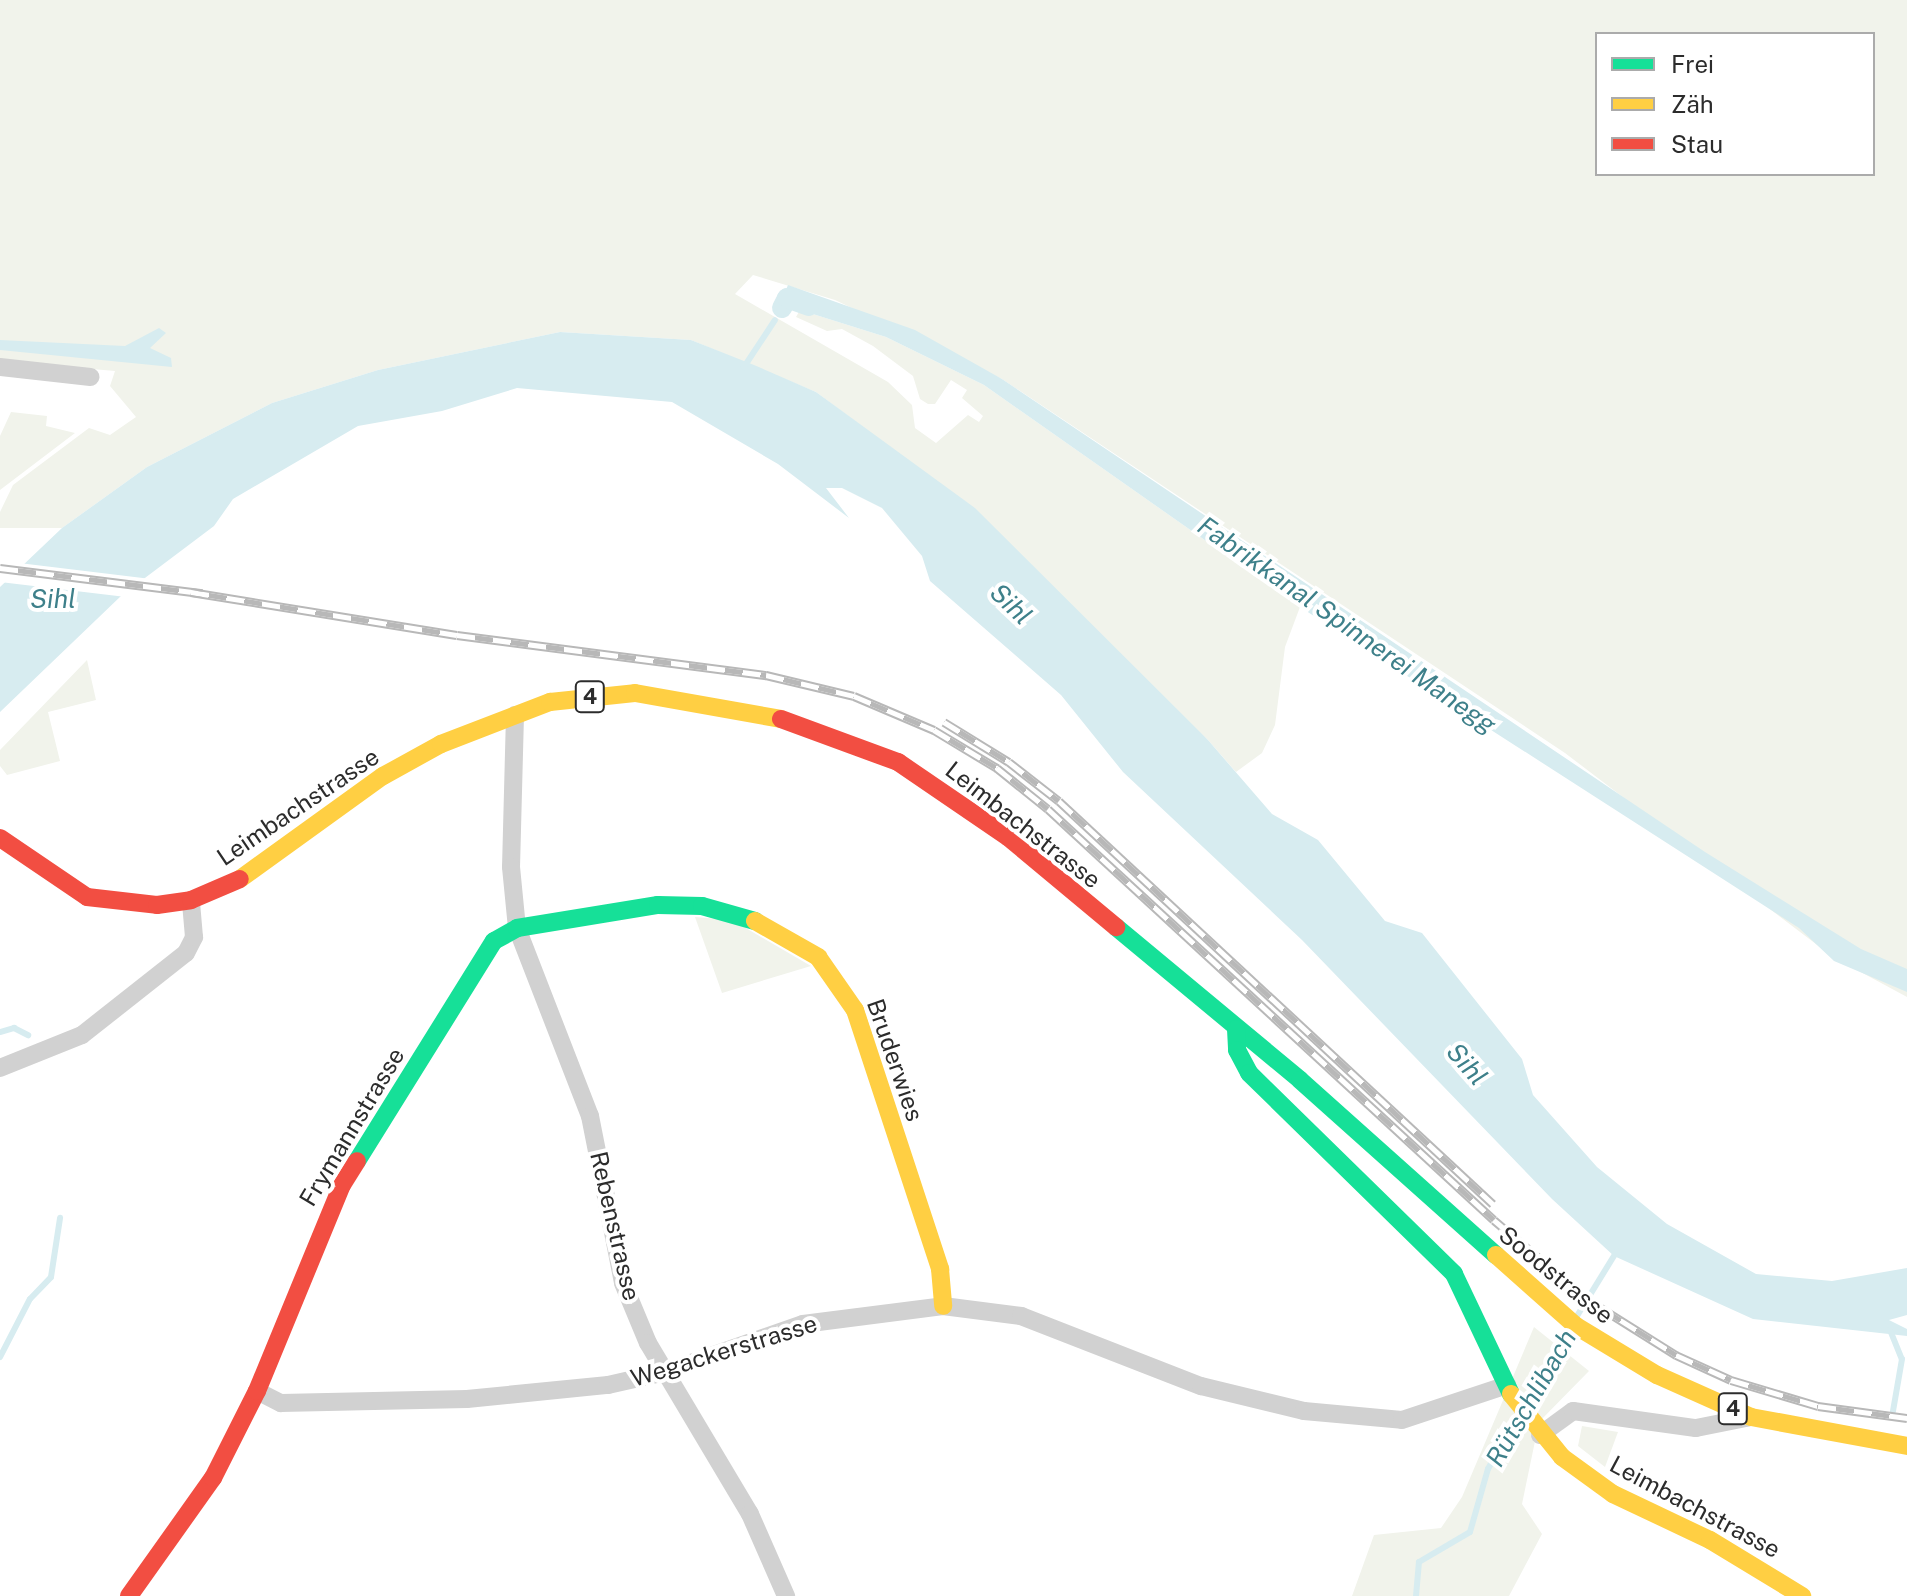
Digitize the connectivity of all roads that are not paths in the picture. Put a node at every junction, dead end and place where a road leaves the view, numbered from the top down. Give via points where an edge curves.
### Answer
1 (0, 367) edge
2 (90, 377) dead end
3 (515, 715) junction
4 (0, 838) edge
5 (191, 900) junction
6 (517, 928) junction
7 (1236, 1029) junction
8 (0, 1068) edge
9 (943, 1306) junction
10 (665, 1372) junction
11 (257, 1391) junction
12 (1510, 1393) junction
13 (1751, 1417) junction
14 (1535, 1429) junction
15 (1907, 1446) edge
16 (129, 1596) edge
17 (786, 1596) edge
18 (1802, 1596) edge

1 - 2 street
3 - 5 street, Leimbachstrasse / 4 via 441,744 383,776 234,883
3 - 6 street via 511,867
3 - 7 street, Leimbachstrasse / 4 via 566,699 635,693 768,715 898,762 1008,837
4 - 5 street, Leimbachstrasse / 4 via 87,897 157,905
5 - 8 street via 194,937 186,953 82,1035
6 - 9 street, Bruderwies via 658,905 702,906 748,917 818,957 855,1010 940,1269
6 - 10 street, Rebenstrasse via 590,1116 623,1283
6 - 11 street, Frymannstrasse via 494,941 342,1185
7 - 12 street, Leimbachstrasse via 1237,1050 1249,1073 1454,1274
7 - 13 street, Soodstrasse / 4 via 1568,1320 1657,1375
9 - 10 street, Wegackerstrasse via 803,1324
9 - 12 street, Wegackerstrasse via 1021,1316 1201,1386 1304,1411 1402,1420
10 - 11 street, Wegackerstrasse via 608,1385 467,1399 281,1403
10 - 17 street, Rebenstrasse via 750,1514
11 - 16 street, Frymannstrasse via 206,1490
12 - 14 street, Leimbachstrasse
13 - 14 street via 1696,1428 1573,1411
13 - 15 street, Soodstrasse / 4
14 - 18 street, Leimbachstrasse via 1613,1494 1710,1540

